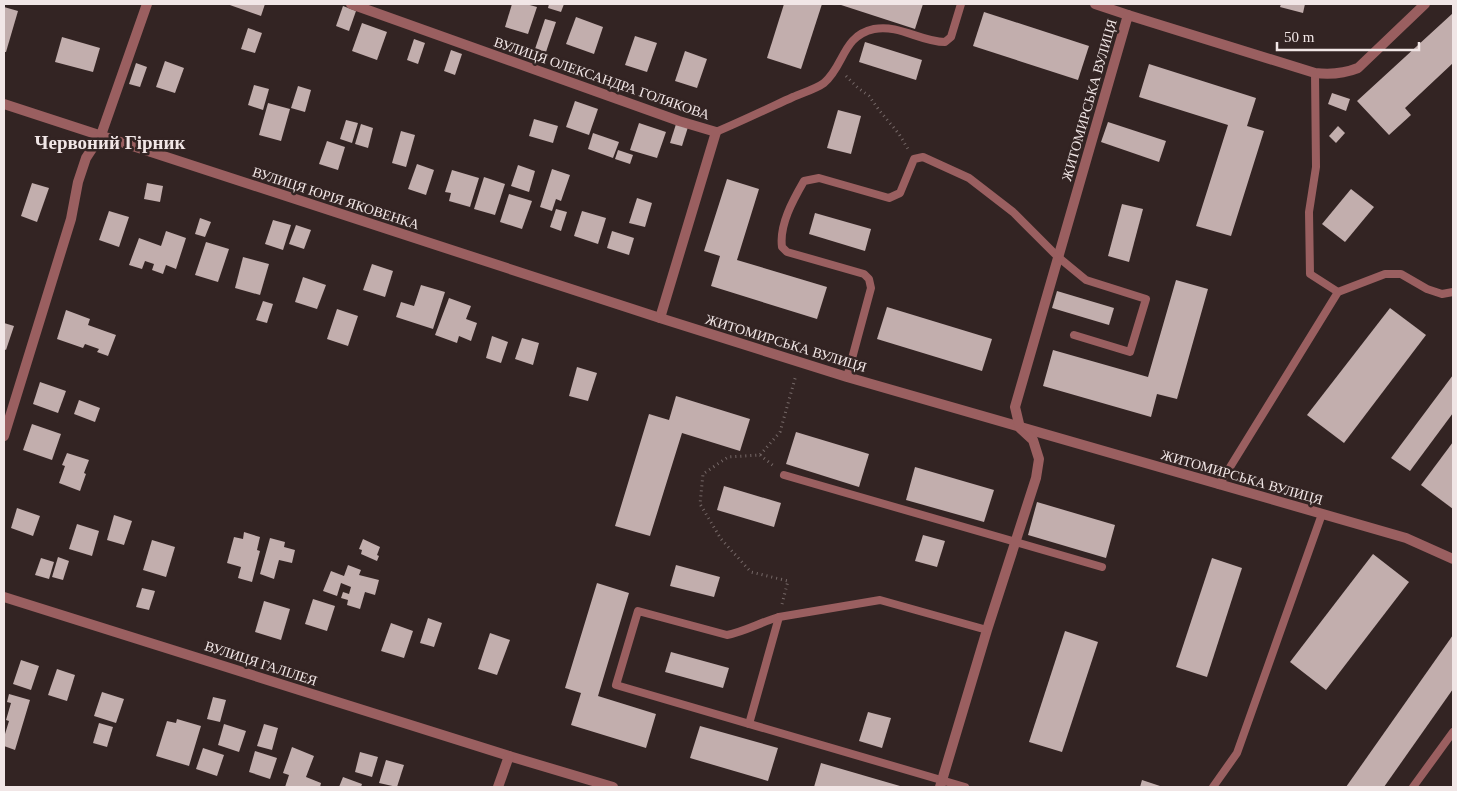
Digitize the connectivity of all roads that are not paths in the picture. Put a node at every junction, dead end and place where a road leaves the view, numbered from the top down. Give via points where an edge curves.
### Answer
1 (147, 4) edge
2 (351, 4) edge
3 (961, 4) edge
4 (1094, 4) edge
5 (1425, 4) edge
6 (1128, 15) junction
7 (1315, 73) junction
8 (4, 104) edge
9 (716, 132) junction
10 (101, 135) junction
11 (1058, 256) junction
12 (1338, 292) junction
13 (1453, 292) edge
14 (660, 318) junction
15 (1074, 335) dead end
16 (848, 377) junction
17 (1020, 428) junction
18 (4, 436) edge
19 (784, 474) road end
20 (1219, 485) junction
21 (1322, 514) junction
22 (1016, 541) junction
23 (1453, 559) edge
24 (1102, 567) dead end
25 (4, 597) edge
26 (779, 617) junction
27 (987, 630) junction
28 (749, 724) junction
29 (1453, 732) edge
30 (509, 756) junction
31 (941, 784) edge
32 (498, 787) edge
33 (612, 787) edge
34 (965, 787) edge
35 (1213, 787) edge
36 (1413, 787) edge

1 - 10 street
2 - 9 street, ВУЛИЦЯ ОЛЕКСАНДРА ГОЛЯКОВА
3 - 9 lane via 951,37 945,42 933,42 889,28 873,29 860,35 845,49 840,64 824,83
4 - 6 street
5 - 7 street, ЖИТОМИРСЬКА ВУЛИЦЯ via 1358,68 1346,74
6 - 7 street, ЖИТОМИРСЬКА ВУЛИЦЯ
6 - 11 street, ЖИТОМИРСЬКА ВУЛИЦЯ
7 - 12 lane via 1316,167 1310,212 1310,274
8 - 10 street, ВУЛИЦЯ ЮРІЯ ЯКОВЕНКА
9 - 14 street, ВУЛИЦЯ ОЛЕКСАНДРА ГОЛЯКОВА
10 - 14 street, ВУЛИЦЯ ЮРІЯ ЯКОВЕНКА
10 - 18 street via 86,158 78,182 71,219
11 - 15 lane via 1086,280 1146,299 1130,352
11 - 16 lane via 1014,212 969,178 923,157 914,160 900,193 889,198 819,178 804,181 780,236 782,247 787,252 864,274 869,279 871,288
11 - 17 street, ЖИТОМИРСЬКА ВУЛИЦЯ via 1015,407
12 - 13 lane via 1385,274 1401,274 1442,294
12 - 20 lane
14 - 16 street, ЖИТОМИРСЬКА ВУЛИЦЯ
16 - 17 street, ЖИТОМИРСЬКА ВУЛИЦЯ
17 - 20 street, ЖИТОМИРСЬКА ВУЛИЦЯ
17 - 22 street, ЖИТОМИРСЬКА ВУЛИЦЯ via 1033,440 1039,459
19 - 22 lane
20 - 21 street, ЖИТОМИРСЬКА ВУЛИЦЯ
21 - 23 street, ЖИТОМИРСЬКА ВУЛИЦЯ via 1406,538
21 - 35 lane via 1236,752
22 - 24 lane
22 - 27 street, ЖИТОМИРСЬКА ВУЛИЦЯ
25 - 30 street, ВУЛИЦЯ ГАЛІЛЕЯ
26 - 27 lane via 880,600
26 - 28 lane
26 - 28 lane via 727,635 638,611 616,685
27 - 31 street, ЖИТОМИРСЬКА ВУЛИЦЯ
28 - 31 lane
29 - 36 lane
30 - 32 street
30 - 33 street, ВУЛИЦЯ ГАЛІЛЕЯ
31 - 34 lane

